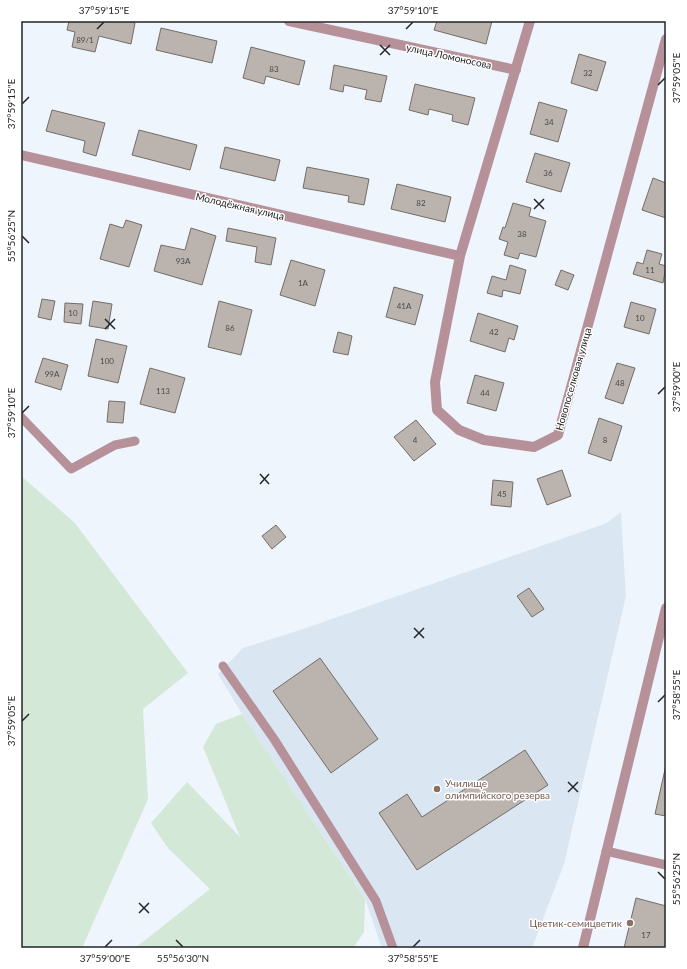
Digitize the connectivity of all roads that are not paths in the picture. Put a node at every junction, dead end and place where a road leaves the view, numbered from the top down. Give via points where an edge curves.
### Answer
1 (289, 21) edge
2 (530, 21) edge
3 (666, 39) edge
4 (516, 70) junction
5 (21, 155) edge
6 (460, 256) junction
7 (21, 417) edge
8 (135, 442) dead end
9 (666, 608) edge
10 (224, 666) dead end
11 (606, 851) junction
12 (666, 865) edge
13 (393, 948) edge
14 (583, 948) edge

1 - 4 street, улица Ломоносова
2 - 4 street, Новопоселковая улица
3 - 6 street, Новопоселковая улица via 558,434 534,447 484,440 459,430 437,410 435,382
4 - 6 street, Новопоселковая улица
5 - 6 street, Молодёжная улица
7 - 8 lane via 71,469 115,445
9 - 11 street
10 - 13 lane via 274,739 376,901
11 - 12 lane
11 - 14 street

